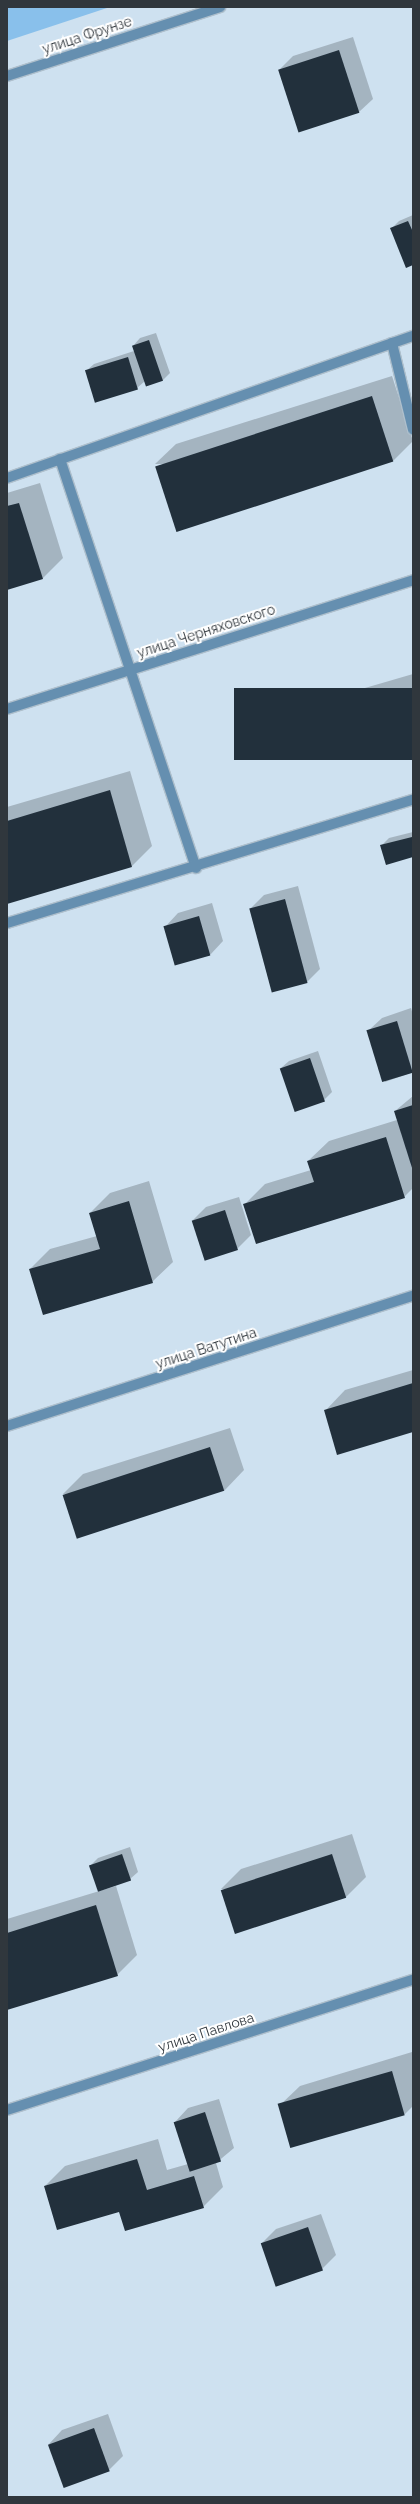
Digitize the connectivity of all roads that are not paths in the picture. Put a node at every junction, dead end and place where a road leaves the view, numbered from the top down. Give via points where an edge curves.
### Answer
1 (220, 7) edge
2 (7, 76) edge
3 (413, 336) edge
4 (392, 343) junction
5 (413, 430) edge
6 (60, 459) junction
7 (7, 478) edge
8 (413, 580) edge
9 (128, 670) junction
10 (7, 709) edge
11 (413, 800) edge
12 (196, 868) junction
13 (7, 923) edge
14 (413, 1296) edge
15 (7, 1426) edge
16 (413, 1980) edge
17 (7, 2110) edge

1 - 2 street, улица Фрунзе
3 - 4 street
4 - 5 street
4 - 6 street
6 - 7 street
6 - 9 street
8 - 9 street, улица Черняховского
9 - 10 street, улица Черняховского
9 - 12 street
11 - 12 street
12 - 13 street
14 - 15 street, улица Ватутина
16 - 17 street, улица Павлова

